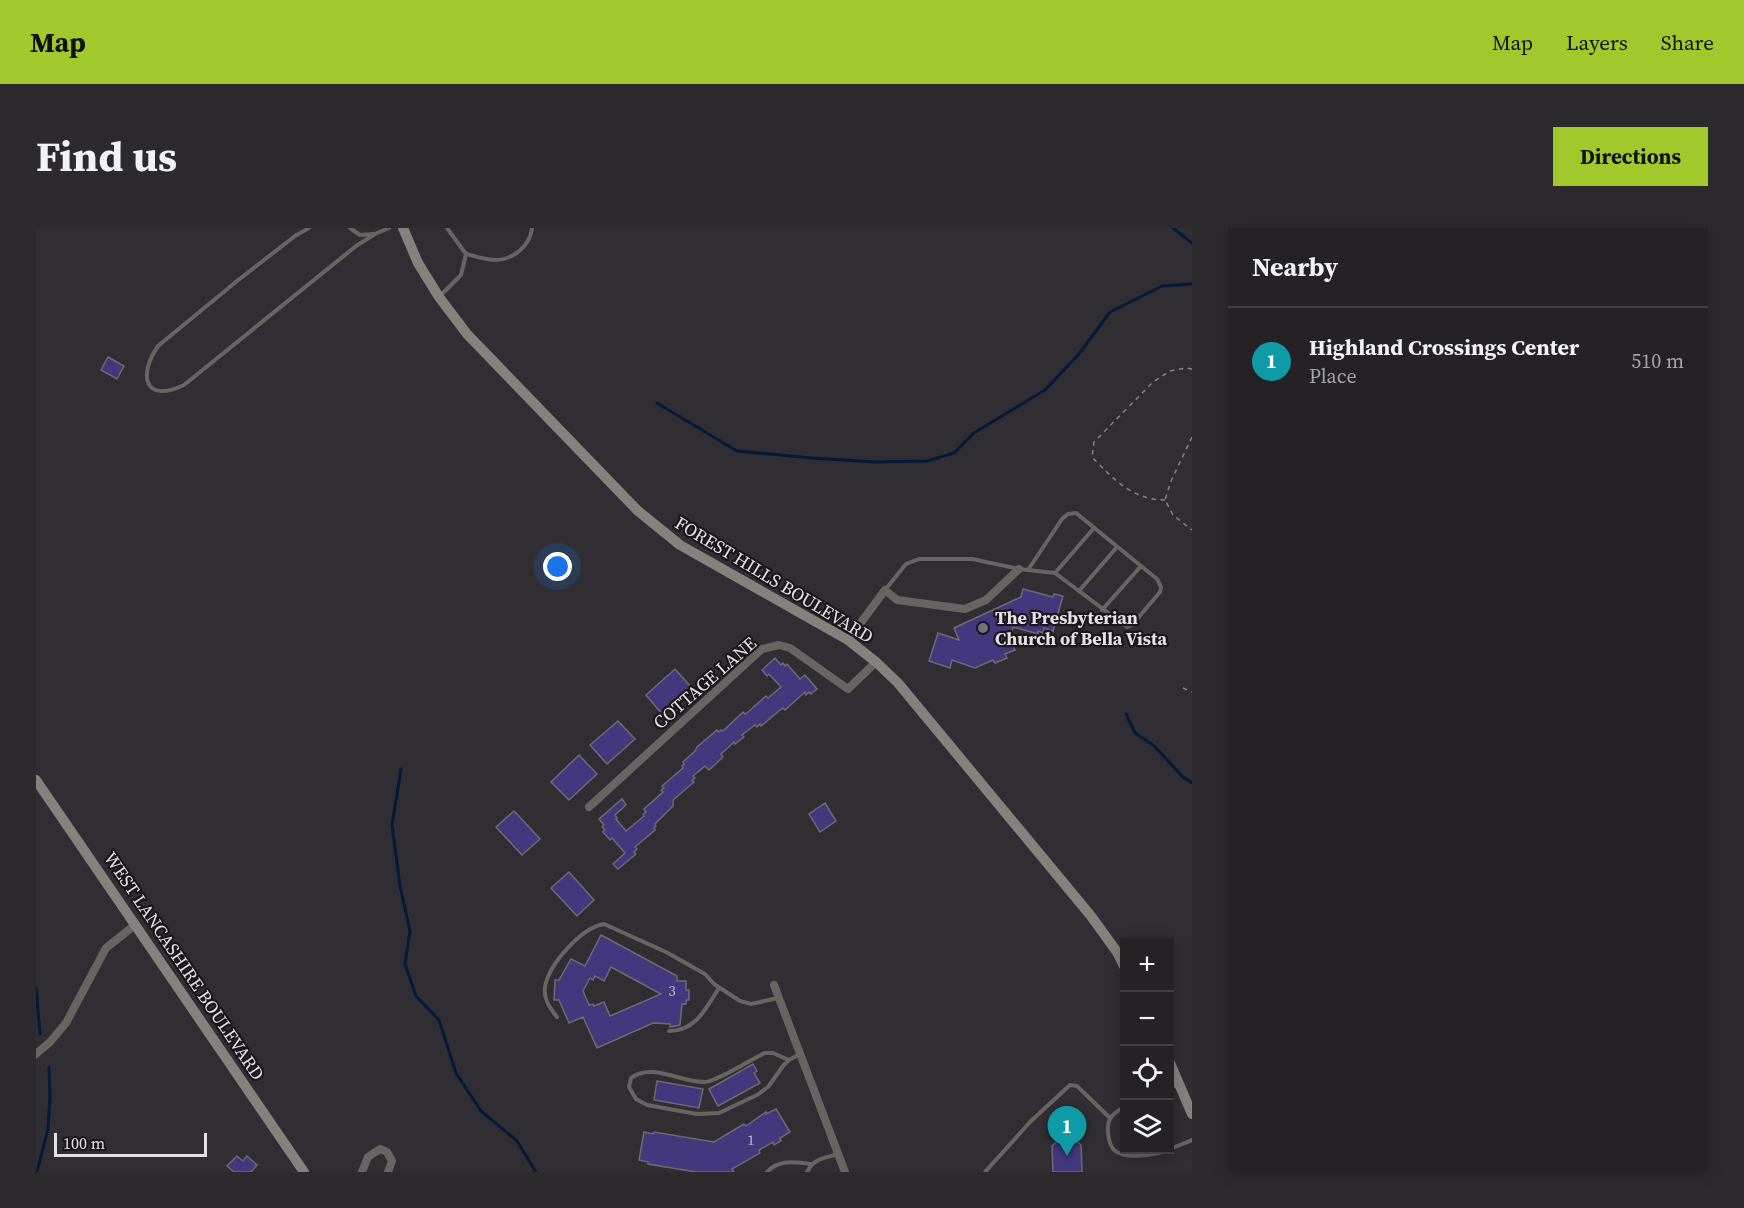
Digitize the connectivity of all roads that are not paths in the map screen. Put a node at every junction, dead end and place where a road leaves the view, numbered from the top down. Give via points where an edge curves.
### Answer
1 (309, 228) edge
2 (350, 228) edge
3 (388, 228) edge
4 (403, 228) edge
5 (447, 228) edge
6 (532, 228) edge
7 (375, 234) junction
8 (466, 254) junction
9 (439, 297) junction
10 (1094, 528) junction
11 (1117, 547) junction
12 (1141, 566) junction
13 (1024, 570) junction
14 (1055, 573) junction
15 (885, 590) junction
16 (1079, 591) junction
17 (1102, 610) junction
18 (848, 640) junction
19 (876, 662) junction
20 (36, 780) edge
21 (589, 807) dead end
22 (135, 925) junction
23 (1120, 957) edge
24 (774, 986) dead end
25 (720, 988) junction
26 (779, 997) junction
27 (556, 1017) dead end
28 (669, 1032) dead end
29 (36, 1054) edge
30 (800, 1054) junction
31 (789, 1060) junction
32 (1174, 1086) edge
33 (1120, 1111) edge
34 (1192, 1114) edge
35 (1110, 1118) junction
36 (1192, 1140) edge
37 (1174, 1147) edge
38 (1120, 1153) edge
39 (838, 1154) junction
40 (1134, 1154) edge
41 (1153, 1154) edge
42 (811, 1164) junction
43 (300, 1170) edge
44 (362, 1172) edge
45 (388, 1172) edge
46 (766, 1172) edge
47 (807, 1172) edge
48 (845, 1172) edge
49 (985, 1172) edge

1 - 7 lane via 158,346 146,374 153,390 162,393 184,386
2 - 7 lane via 360,235
3 - 7 lane
4 - 9 main road, FOREST HILLS BOULEVARD
5 - 8 lane
6 - 8 lane via 518,253 496,260
8 - 9 lane via 461,275
9 - 18 main road, FOREST HILLS BOULEVARD via 467,334 637,510 665,534
10 - 11 lane
10 - 13 lane via 1076,513 1068,514
10 - 14 lane
11 - 12 lane
11 - 16 lane
12 - 17 lane
12 - 17 lane via 1161,587 1132,625 1122,625
13 - 14 lane
13 - 15 lane via 972,559 919,559 906,564
13 - 15 street via 986,600 965,609 897,600
14 - 16 lane
15 - 18 street
16 - 17 lane
18 - 19 main road, FOREST HILLS BOULEVARD
19 - 21 street, COTTAGE LANE via 848,689 790,648 778,645 762,649
19 - 23 main road, FOREST HILLS BOULEVARD via 958,753
20 - 22 main road, WEST LANCASHIRE BOULEVARD
22 - 29 street via 106,948 66,1023
22 - 43 main road, WEST LANCASHIRE BOULEVARD
24 - 26 street
25 - 26 lane via 751,1004
25 - 27 lane via 705,974 666,952 604,924 595,925 566,950 552,970 545,987 549,1008
25 - 28 lane via 694,1024
26 - 30 street
30 - 31 lane
30 - 39 street
31 - 31 lane via 757,1095 712,1115 647,1105 636,1099 629,1088 631,1078 639,1073 704,1082 765,1053
32 - 34 main road
33 - 35 lane
35 - 38 lane via 1109,1140 1112,1149
35 - 49 lane via 1077,1086 1070,1085 1030,1121
36 - 37 lane
39 - 42 lane
39 - 48 street
40 - 41 lane
42 - 46 lane via 786,1162
42 - 47 lane
44 - 45 street via 368,1157 380,1149 392,1161

